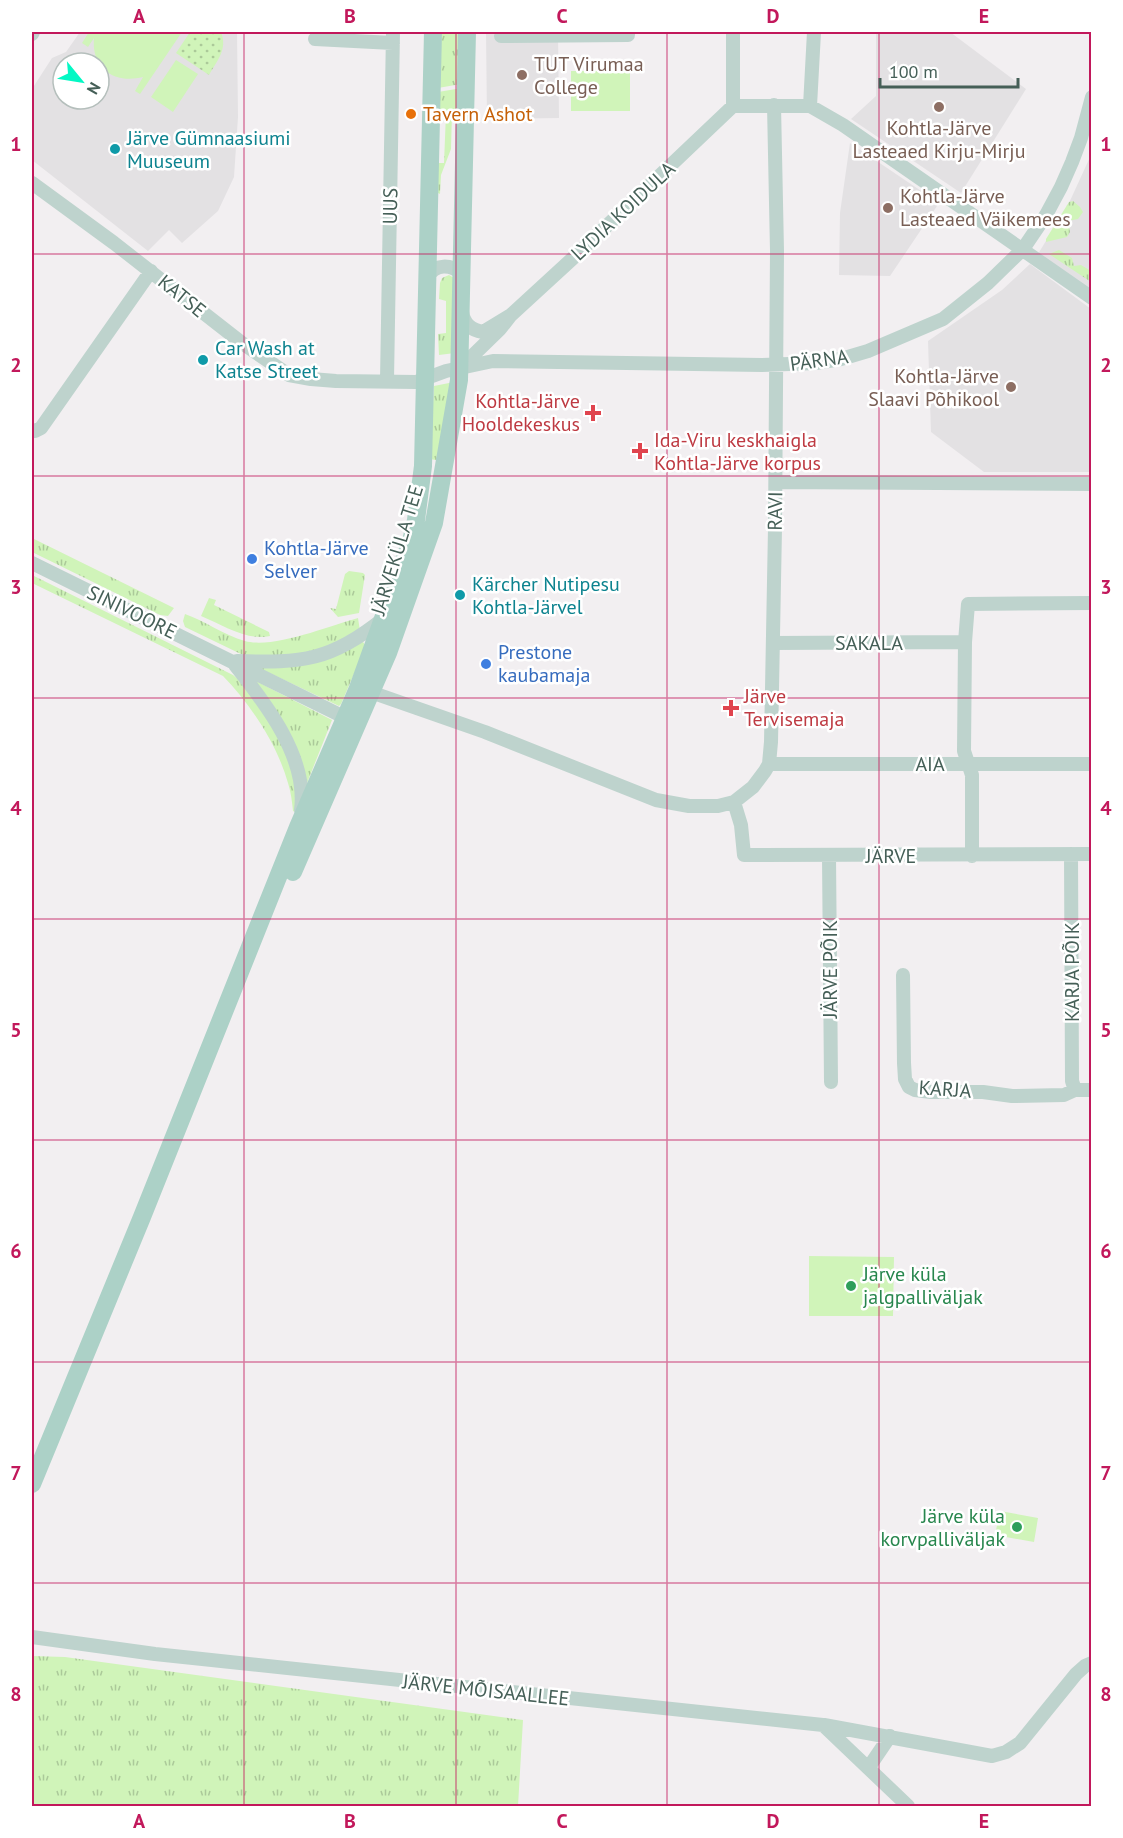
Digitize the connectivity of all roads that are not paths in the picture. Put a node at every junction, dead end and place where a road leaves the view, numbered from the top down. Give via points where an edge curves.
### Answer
1 (433, 32) edge
2 (467, 32) edge
3 (628, 32) edge
4 (733, 32) edge
5 (814, 32) edge
6 (501, 36) dead end
7 (393, 37) edge
8 (315, 39) dead end
9 (1092, 97) edge
10 (774, 105) junction
11 (734, 106) junction
12 (810, 106) junction
13 (32, 183) edge
14 (1023, 249) junction
15 (151, 271) junction
16 (461, 273) junction
17 (428, 276) junction
18 (1092, 298) edge
19 (460, 300) junction
20 (510, 315) junction
21 (775, 365) junction
22 (460, 369) junction
23 (387, 380) junction
24 (421, 380) junction
25 (32, 430) edge
26 (776, 482) junction
27 (1092, 484) edge
28 (32, 563) edge
29 (1092, 603) edge
30 (383, 619) junction
31 (965, 642) junction
32 (773, 643) junction
33 (232, 661) junction
34 (364, 690) junction
35 (351, 720) junction
36 (1092, 764) edge
37 (969, 765) junction
38 (767, 767) junction
39 (734, 802) junction
40 (298, 827) junction
41 (1071, 854) junction
42 (1092, 854) edge
43 (829, 856) junction
44 (972, 856) junction
45 (903, 975) dead end
46 (207, 1056) junction
47 (831, 1082) dead end
48 (1075, 1090) junction
49 (1092, 1090) edge
50 (32, 1484) edge
51 (32, 1637) edge
52 (1092, 1663) edge
53 (823, 1725) junction
54 (890, 1736) junction
55 (869, 1767) junction
56 (908, 1806) edge

1 - 17 main road, JÄRVEKÜLA TEE
2 - 16 main road, JÄRVEKÜLA TEE
3 - 6 street
4 - 11 street
5 - 12 street
7 - 8 street
7 - 23 street, UUS
9 - 14 street, PÄRNA via 1061,187
10 - 11 street
10 - 12 street
10 - 21 street, RAVI
11 - 20 street, LYDIA KOIDULA
12 - 14 street
13 - 15 street, KATSE
14 - 18 street
14 - 21 street, PÄRNA via 988,283 942,319 922,329 852,356
15 - 23 street, KATSE via 289,375 319,380
15 - 25 street via 41,428
16 - 17 street via 439,267
16 - 19 main road, JÄRVEKÜLA TEE
17 - 24 main road, JÄRVEKÜLA TEE
19 - 20 street, LYDIA KOIDULA via 465,321 475,330 488,330
19 - 22 main road, JÄRVEKÜLA TEE
20 - 22 street, LYDIA KOIDULA
21 - 22 street, PÄRNA via 493,362
21 - 26 street, RAVI
22 - 24 street, PÄRNA
22 - 34 main road, JÄRVEKÜLA TEE via 434,523 388,653
23 - 24 street, KATSE
24 - 30 main road, JÄRVEKÜLA TEE via 423,466 416,520
26 - 27 street
26 - 32 street, RAVI
28 - 33 street, SINIVOORE
29 - 31 street via 968,604
30 - 33 street, SINIVOORE via 350,643 310,659
30 - 34 main road, JÄRVEKÜLA TEE
31 - 32 street, SAKALA
31 - 37 street via 964,751
32 - 38 street, RAVI
33 - 35 street, SINIVOORE
33 - 40 street, SINIVOORE via 273,717 296,766 303,795
34 - 35 main road, JÄRVEKÜLA TEE
34 - 39 street via 665,802 689,806
35 - 40 main road, JÄRVEKÜLA TEE via 337,737
35 - 46 main road, JÄRVEKÜLA TEE via 342,760
36 - 37 street, AIA
37 - 38 street, AIA
37 - 44 street via 973,784
38 - 39 street via 753,787
39 - 43 street, JÄRVE via 744,855
40 - 46 main road, JÄRVEKÜLA TEE
41 - 42 street, JÄRVE
41 - 44 street, JÄRVE
41 - 48 street, KARJA PÕIK
43 - 44 street, JÄRVE
43 - 47 street, JÄRVE PÕIK
45 - 48 street, KARJA via 904,1063 909,1087 931,1092 1012,1096 1064,1095
46 - 50 main road
48 - 49 street, KARJA
51 - 53 street, JÄRVE MÕISAALLEE via 155,1654
52 - 54 street, JÄRVE MÕISAALLEE via 1076,1674 1020,1743 1006,1752 992,1756
53 - 54 street, JÄRVE MÕISAALLEE
53 - 55 street
54 - 55 street
55 - 56 street

